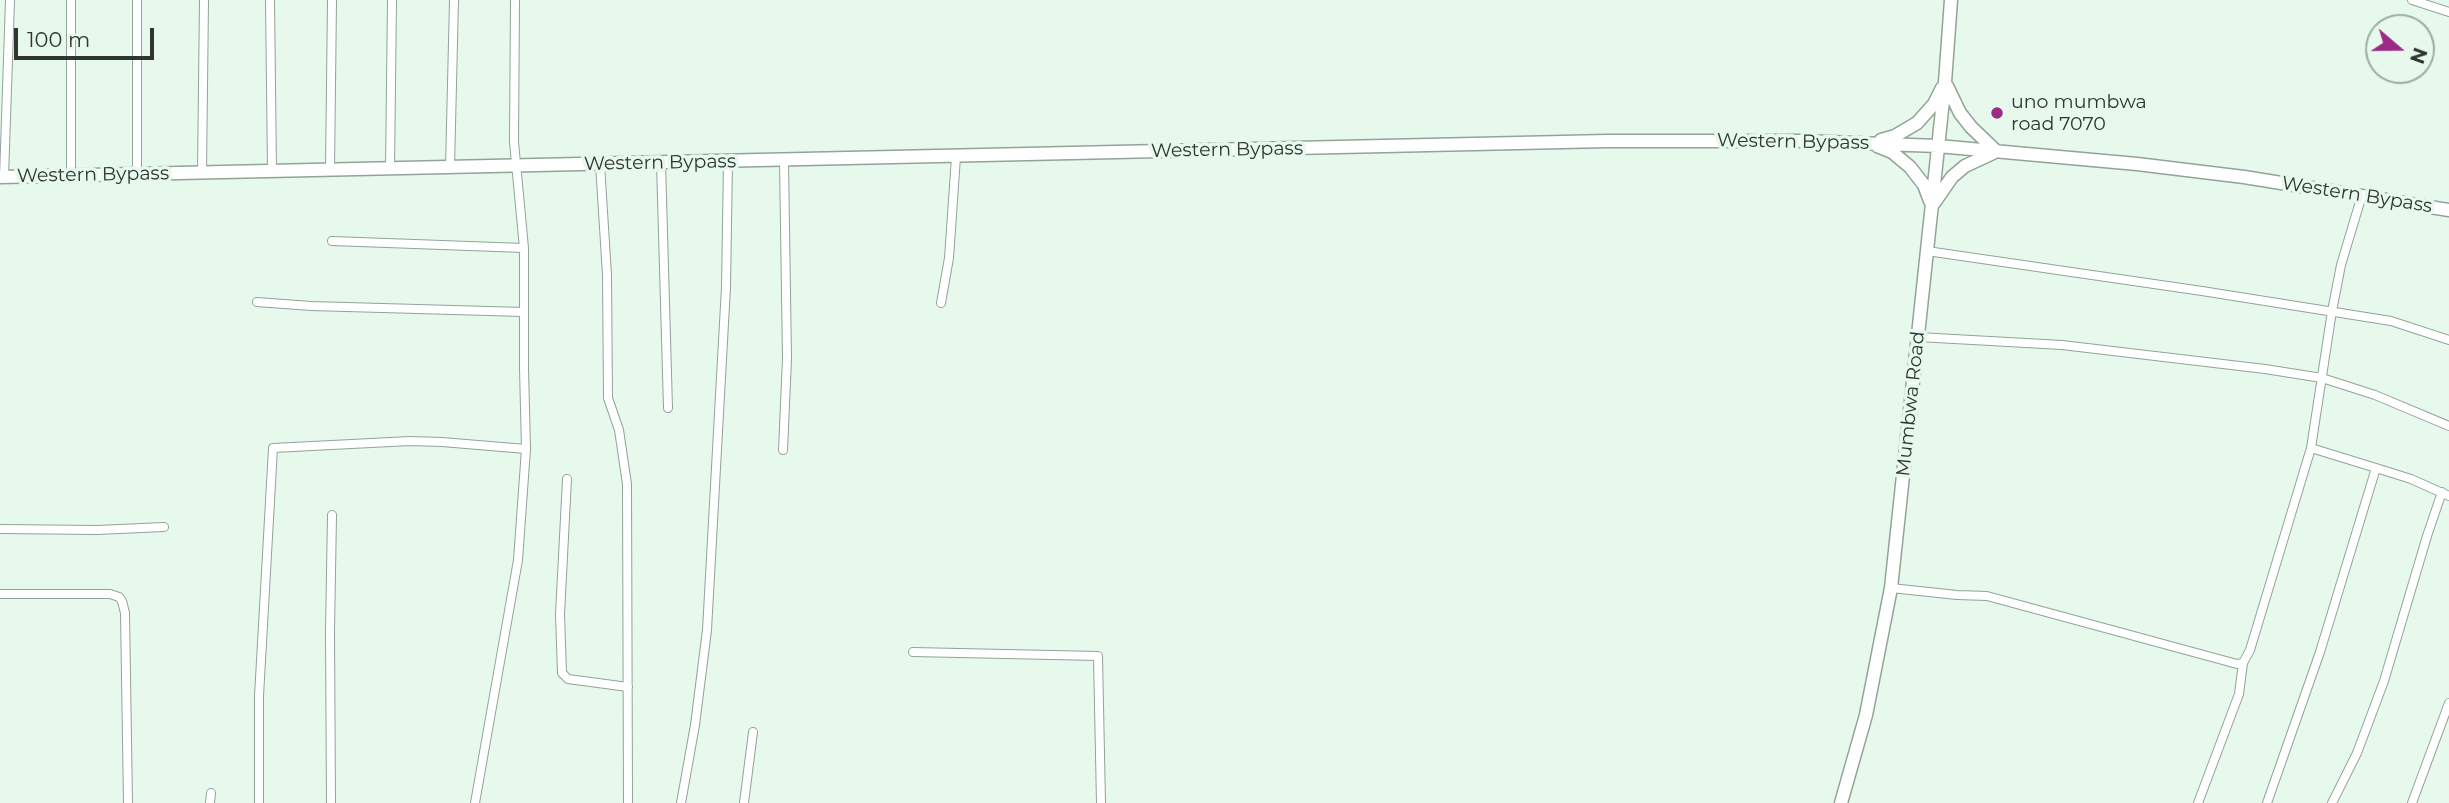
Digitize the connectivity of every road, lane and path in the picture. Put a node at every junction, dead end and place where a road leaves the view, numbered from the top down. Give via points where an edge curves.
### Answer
1 (10, 0) edge
2 (71, 0) edge
3 (137, 0) edge
4 (204, 0) edge
5 (270, 0) edge
6 (332, 0) edge
7 (392, 0) edge
8 (454, 0) edge
9 (515, 0) edge
10 (1951, 0) edge
11 (2412, 0) edge
12 (2449, 12) edge
13 (1945, 82) junction
14 (1871, 143) junction
15 (1938, 146) junction
16 (1996, 152) junction
17 (956, 157) junction
18 (784, 161) junction
19 (728, 162) junction
20 (661, 163) junction
21 (600, 164) junction
22 (515, 166) junction
23 (450, 168) junction
24 (390, 169) junction
25 (330, 170) junction
26 (272, 171) junction
27 (202, 173) junction
28 (137, 174) junction
29 (71, 176) junction
30 (2, 177) edge
31 (2362, 195) junction
32 (1932, 206) junction
33 (2449, 210) edge
34 (332, 241) dead end
35 (524, 248) junction
36 (1927, 251) junction
37 (257, 302) dead end
38 (941, 303) dead end
39 (2332, 311) junction
40 (524, 312) junction
41 (1917, 337) junction
42 (2449, 340) edge
43 (2322, 378) junction
44 (668, 408) dead end
45 (2449, 426) edge
46 (2311, 448) junction
47 (526, 449) junction
48 (783, 450) dead end
49 (2376, 468) junction
50 (566, 479) dead end
51 (2446, 494) edge
52 (332, 515) dead end
53 (164, 527) dead end
54 (0, 529) edge
55 (1891, 588) junction
56 (0, 594) edge
57 (913, 652) dead end
58 (2243, 663) junction
59 (628, 687) junction
60 (2449, 703) edge
61 (753, 732) dead end
62 (211, 793) dead end
63 (128, 803) edge
64 (210, 803) edge
65 (259, 803) edge
66 (331, 803) edge
67 (475, 803) edge
68 (628, 803) edge
69 (681, 803) edge
70 (744, 803) edge
71 (1101, 803) edge
72 (1841, 803) edge
73 (2198, 803) edge
74 (2267, 803) edge
75 (2332, 803) edge
76 (2412, 803) edge

1 - 30 street
2 - 29 street
3 - 28 street
4 - 27 street
5 - 26 street
6 - 25 street
7 - 24 street
8 - 23 street
9 - 22 street
10 - 13 main road, Mumbwa Road
11 - 12 street
13 - 14 main road via 1917,123
13 - 15 main road, Mumbwa Road
13 - 16 main road via 1960,113
14 - 15 main road, Western Bypass
14 - 17 main road, Western Bypass via 1593,141
14 - 32 main road via 1910,167
15 - 16 main road, Western Bypass
15 - 32 main road, Mumbwa Road
16 - 31 main road, Western Bypass via 2193,170
16 - 32 main road via 1965,166
17 - 18 main road, Western Bypass
17 - 38 street
18 - 19 main road, Western Bypass
18 - 48 street via 787,359
19 - 20 main road, Western Bypass
19 - 69 street via 707,630
20 - 21 main road, Western Bypass
20 - 44 street
21 - 22 main road, Western Bypass
21 - 59 street via 608,284 608,398 619,430 627,484
22 - 23 main road, Western Bypass
22 - 35 street
23 - 24 main road, Western Bypass
24 - 25 main road, Western Bypass
25 - 26 main road, Western Bypass
26 - 27 main road, Western Bypass
27 - 28 main road, Western Bypass
28 - 29 main road, Western Bypass
29 - 30 main road, Western Bypass
31 - 33 main road, Western Bypass
31 - 39 street
32 - 36 main road, Mumbwa Road
34 - 35 street
35 - 40 street
36 - 39 street
36 - 41 main road, Mumbwa Road
37 - 40 street
39 - 42 street via 2391,321
39 - 43 street
40 - 47 street
41 - 43 street via 2062,345
41 - 55 main road, Mumbwa Road
43 - 45 street
43 - 46 street
46 - 49 street
46 - 58 street
47 - 65 street via 410,441 273,448 260,682
47 - 67 street via 518,560
49 - 51 street
49 - 74 street via 2320,652
50 - 59 street via 562,673 569,679
51 - 75 street via 2427,536 2384,681
52 - 66 street
53 - 54 street
55 - 58 street via 1987,596
55 - 72 main road, Mumbwa Road via 1866,715
56 - 63 street via 110,594 122,601
57 - 71 street via 1098,656
58 - 73 street via 2239,694
59 - 68 street
60 - 76 street
61 - 70 street
62 - 64 street

